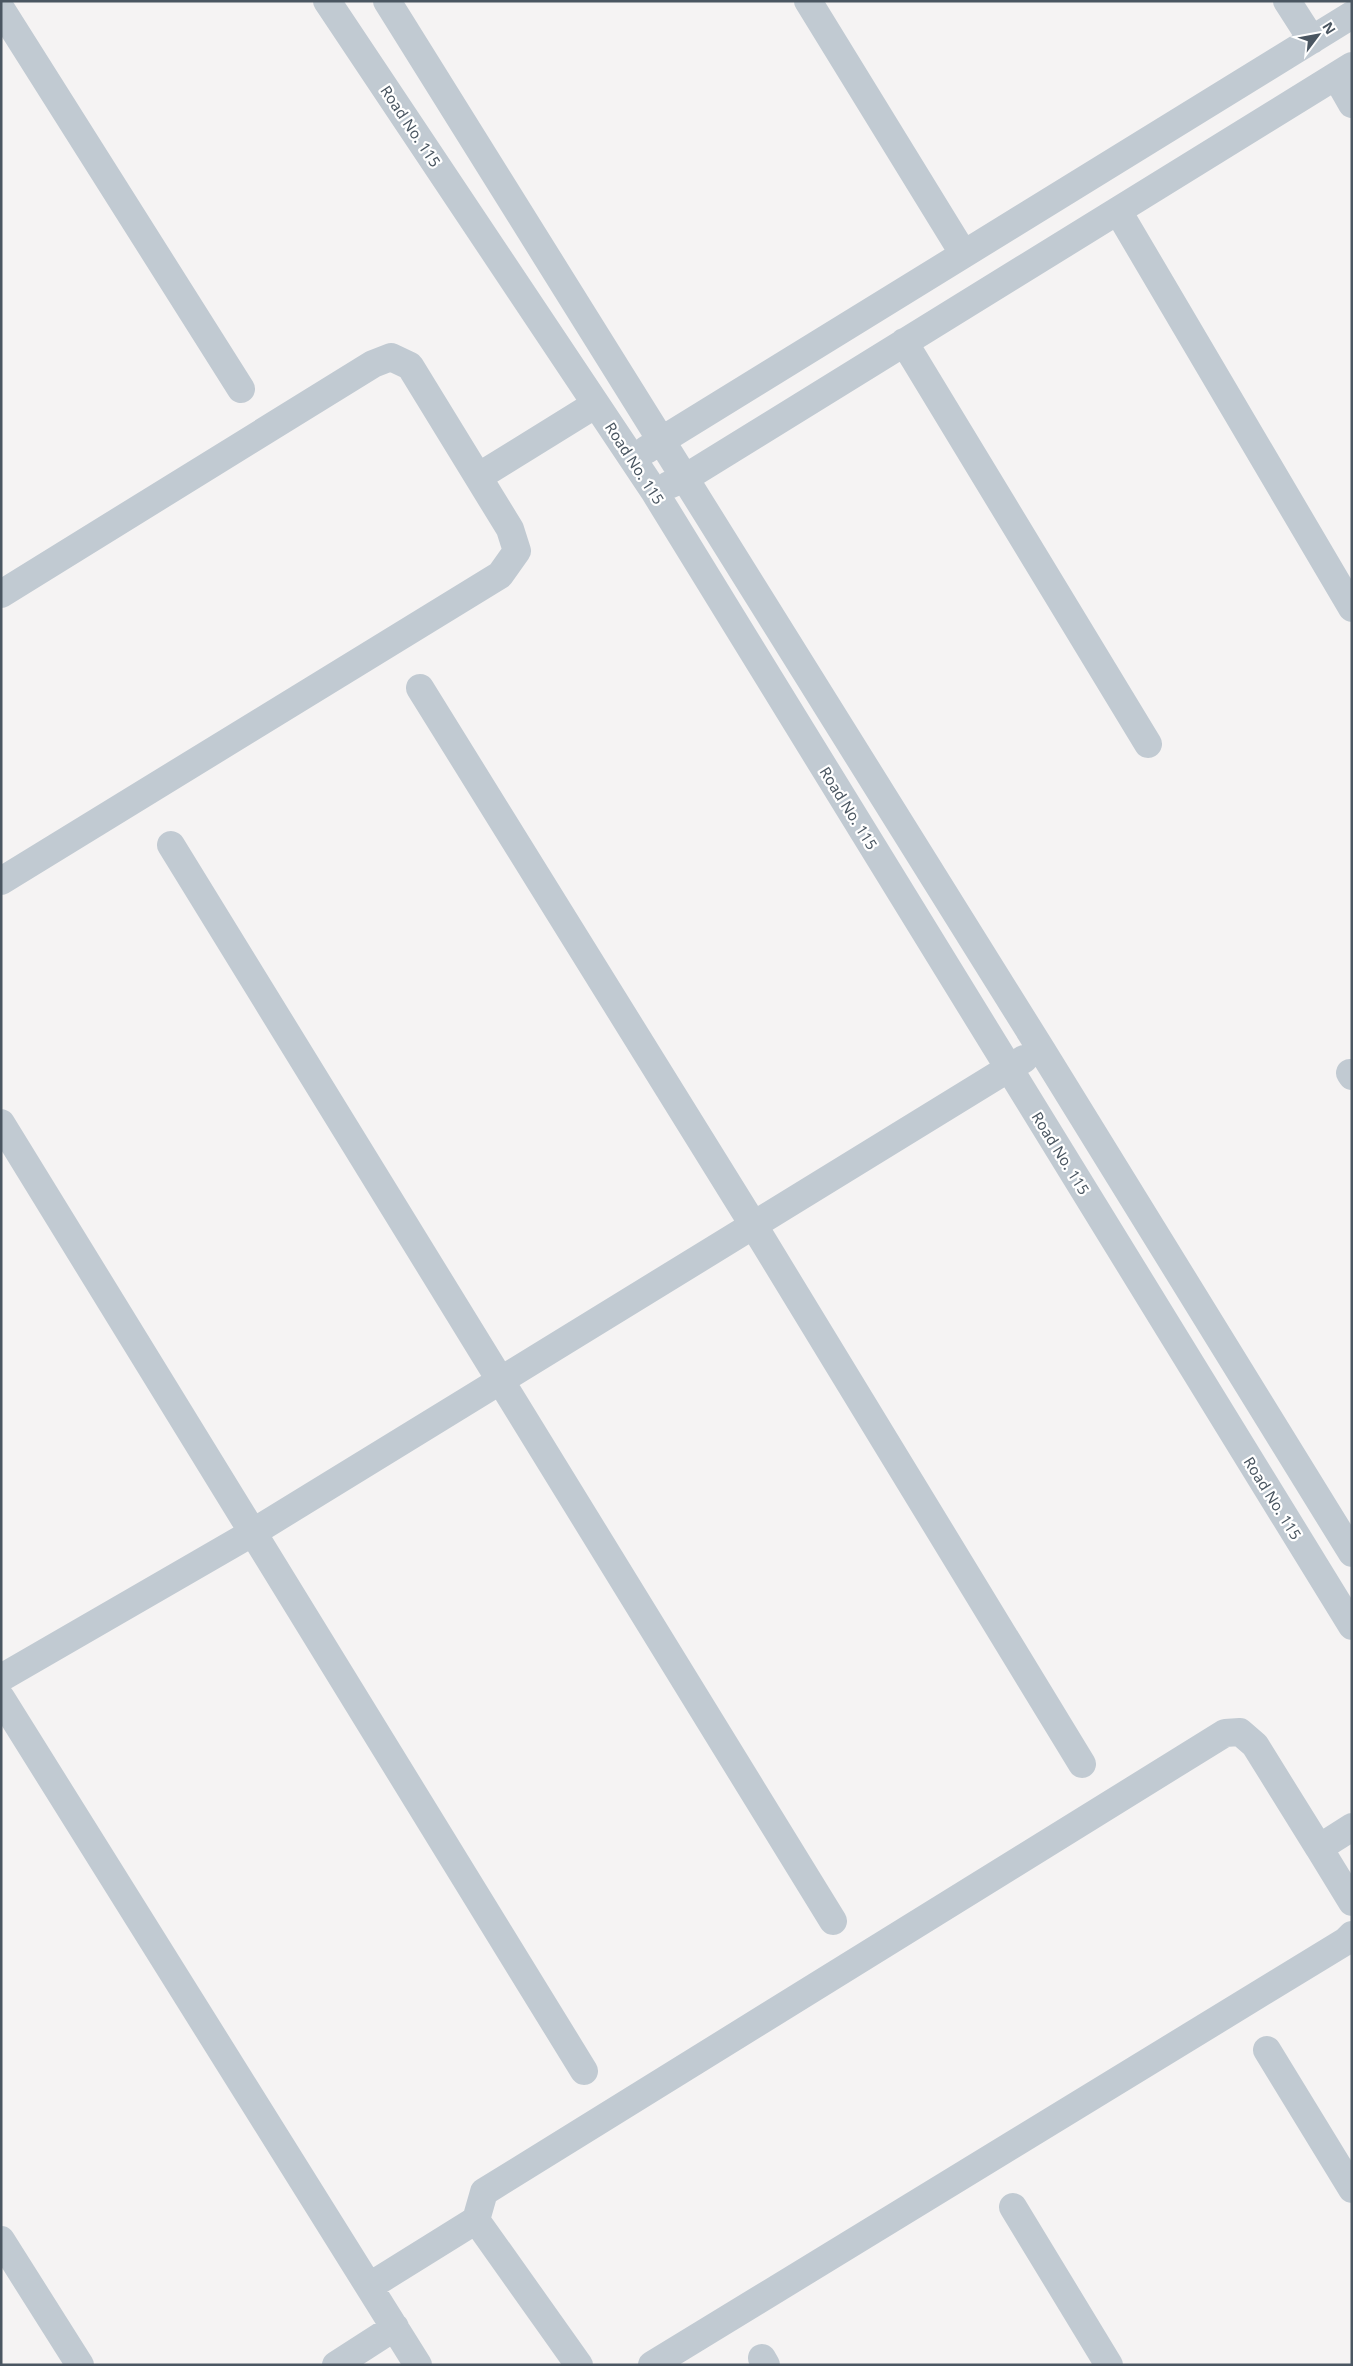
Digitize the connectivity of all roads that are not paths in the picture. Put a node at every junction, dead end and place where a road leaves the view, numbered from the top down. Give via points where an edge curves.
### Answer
1 (327, 1) edge
2 (387, 1) edge
3 (808, 1) edge
4 (1287, 1) edge
5 (1, 9) edge
6 (1352, 16) edge
7 (1312, 40) junction
8 (1344, 71) edge
9 (1352, 104) edge
10 (1118, 211) junction
11 (963, 253) junction
12 (904, 342) junction
13 (240, 389) dead end
14 (596, 404) junction
15 (661, 440) junction
16 (632, 458) junction
17 (478, 477) junction
18 (684, 478) junction
19 (654, 491) junction
20 (1, 594) edge
21 (1352, 608) edge
22 (420, 688) dead end
23 (1148, 744) dead end
24 (171, 845) dead end
25 (1, 880) edge
26 (1041, 1049) junction
27 (1009, 1069) junction
28 (1, 1123) edge
29 (754, 1226) junction
30 (500, 1381) junction
31 (252, 1533) junction
32 (1352, 1553) edge
33 (1352, 1626) edge
34 (1, 1678) edge
35 (1, 1698) edge
36 (1082, 1764) dead end
37 (1352, 1827) edge
38 (1319, 1848) junction
39 (1352, 1902) edge
40 (833, 1921) dead end
41 (1352, 1935) edge
42 (1266, 2050) dead end
43 (584, 2071) dead end
44 (1352, 2189) edge
45 (1013, 2206) dead end
46 (476, 2220) junction
47 (1, 2240) edge
48 (370, 2286) junction
49 (395, 2327) junction
50 (80, 2365) edge
51 (336, 2365) edge
52 (418, 2365) edge
53 (579, 2365) edge
54 (652, 2365) edge
55 (1109, 2365) edge

1 - 14 street, Road No. 115
2 - 15 street
3 - 11 street
4 - 7 street
5 - 13 street
6 - 7 street
7 - 11 street
8 - 9 street
8 - 10 street
10 - 12 street
10 - 21 street
11 - 15 street
12 - 18 street
12 - 23 street
14 - 16 street, Road No. 115
14 - 17 street
15 - 16 street
15 - 18 street
16 - 19 street, Road No. 115
17 - 20 street via 410,366 391,357 364,369
17 - 25 street via 510,529 516,551 500,575
18 - 19 street
18 - 26 street
19 - 27 street, Road No. 115
22 - 29 street
24 - 30 street
26 - 27 street
26 - 32 street
27 - 29 street
27 - 33 street, Road No. 115
28 - 31 street
29 - 30 street
29 - 36 street
30 - 31 street
30 - 40 street
31 - 34 street
31 - 43 street
35 - 48 street
37 - 38 street
38 - 39 street
38 - 46 street via 1255,1745 1240,1732 1225,1733 484,2192
41 - 54 street
42 - 44 street
45 - 55 street
46 - 48 street
46 - 53 street
47 - 50 street
48 - 49 street
49 - 51 street
49 - 52 street

